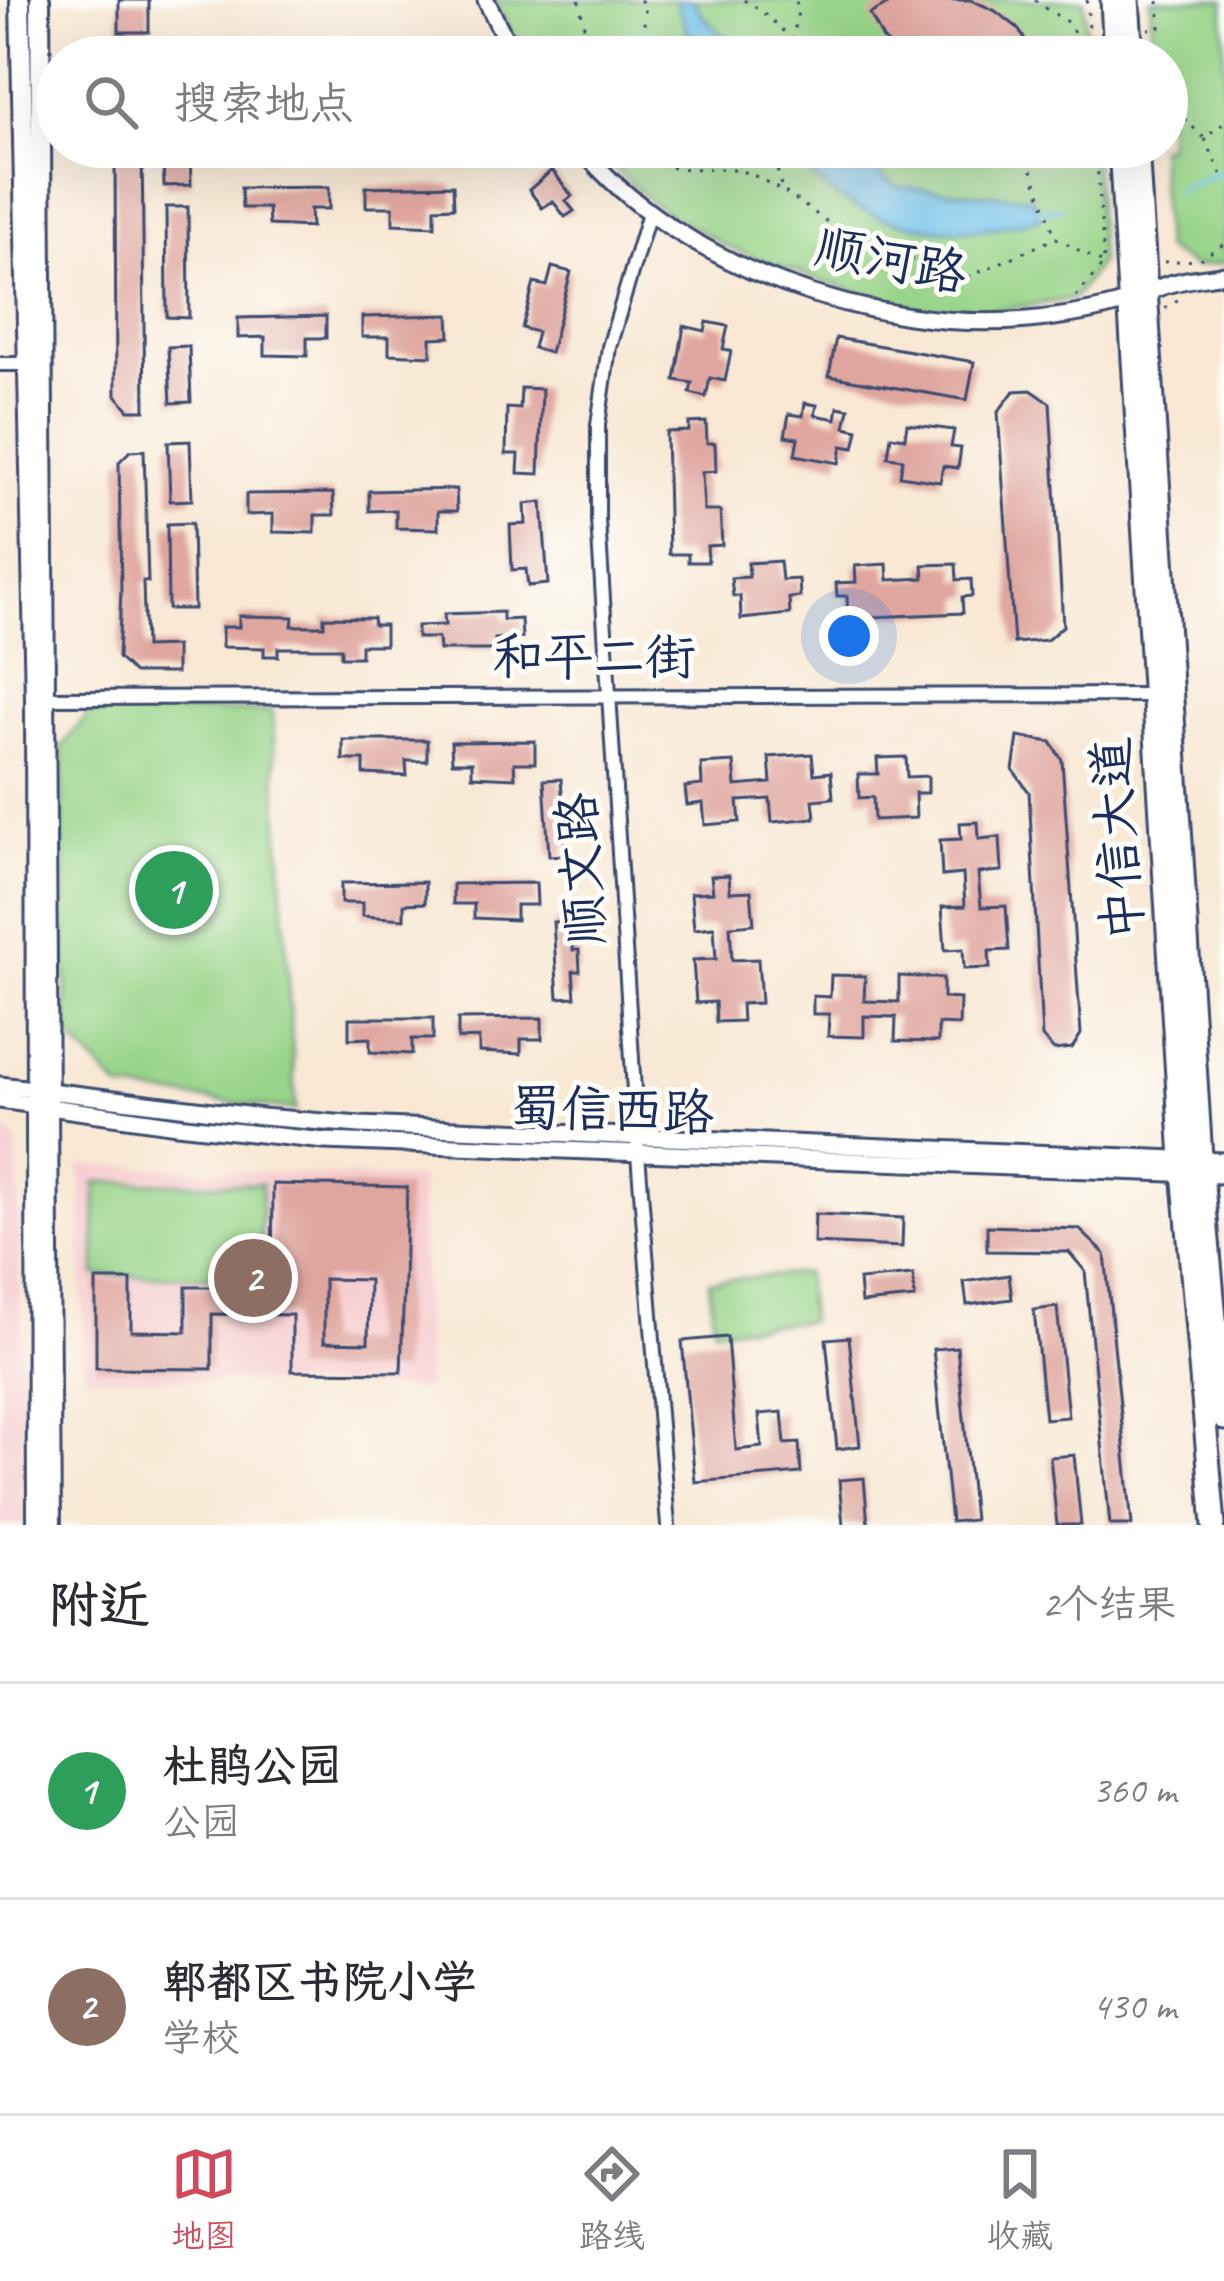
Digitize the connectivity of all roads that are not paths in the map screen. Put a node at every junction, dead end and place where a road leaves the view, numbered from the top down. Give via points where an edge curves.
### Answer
1 (20, 0) edge
2 (40, 0) edge
3 (486, 0) edge
4 (1112, 0) edge
5 (1128, 0) edge
6 (40, 36) edge
7 (504, 36) edge
8 (1114, 36) edge
9 (1131, 36) edge
10 (40, 168) edge
11 (602, 168) edge
12 (1122, 168) edge
13 (1138, 168) edge
14 (649, 213) junction
15 (1224, 274) edge
16 (1137, 298) junction
17 (0, 364) edge
18 (26, 364) junction
19 (609, 695) junction
20 (1153, 695) junction
21 (42, 698) junction
22 (0, 1084) edge
23 (42, 1099) junction
24 (0, 1100) edge
25 (638, 1145) junction
26 (1203, 1168) edge
27 (1224, 1420) edge
28 (37, 1525) edge
29 (51, 1525) edge
30 (668, 1525) edge
31 (1214, 1525) edge

1 - 18 main road
2 - 6 main road
3 - 7 street
4 - 8 main road
5 - 9 main road
10 - 21 main road
11 - 14 street, 顺河路
12 - 16 main road, 中信大道
13 - 16 main road, 中信大道
14 - 16 street, 顺河路 via 743,267 836,302 935,319 1027,320
14 - 19 street, 顺文路 via 609,346 598,425
15 - 16 street, 顺河路
16 - 20 main road, 中信大道
16 - 26 main road, 中信大道
17 - 18 street
18 - 21 main road
19 - 20 street, 和平二街
19 - 21 street, 和平二街
19 - 25 street, 顺文路
20 - 26 main road, 中信大道
21 - 23 main road
22 - 23 street, 蜀信西路
23 - 24 street, 蜀信西路
23 - 25 street, 蜀信西路 via 325,1141
23 - 28 main road
23 - 29 main road
25 - 26 street, 蜀信西路
25 - 30 street, 顺文路
26 - 27 main road, 中信大道
26 - 31 main road, 中信大道

